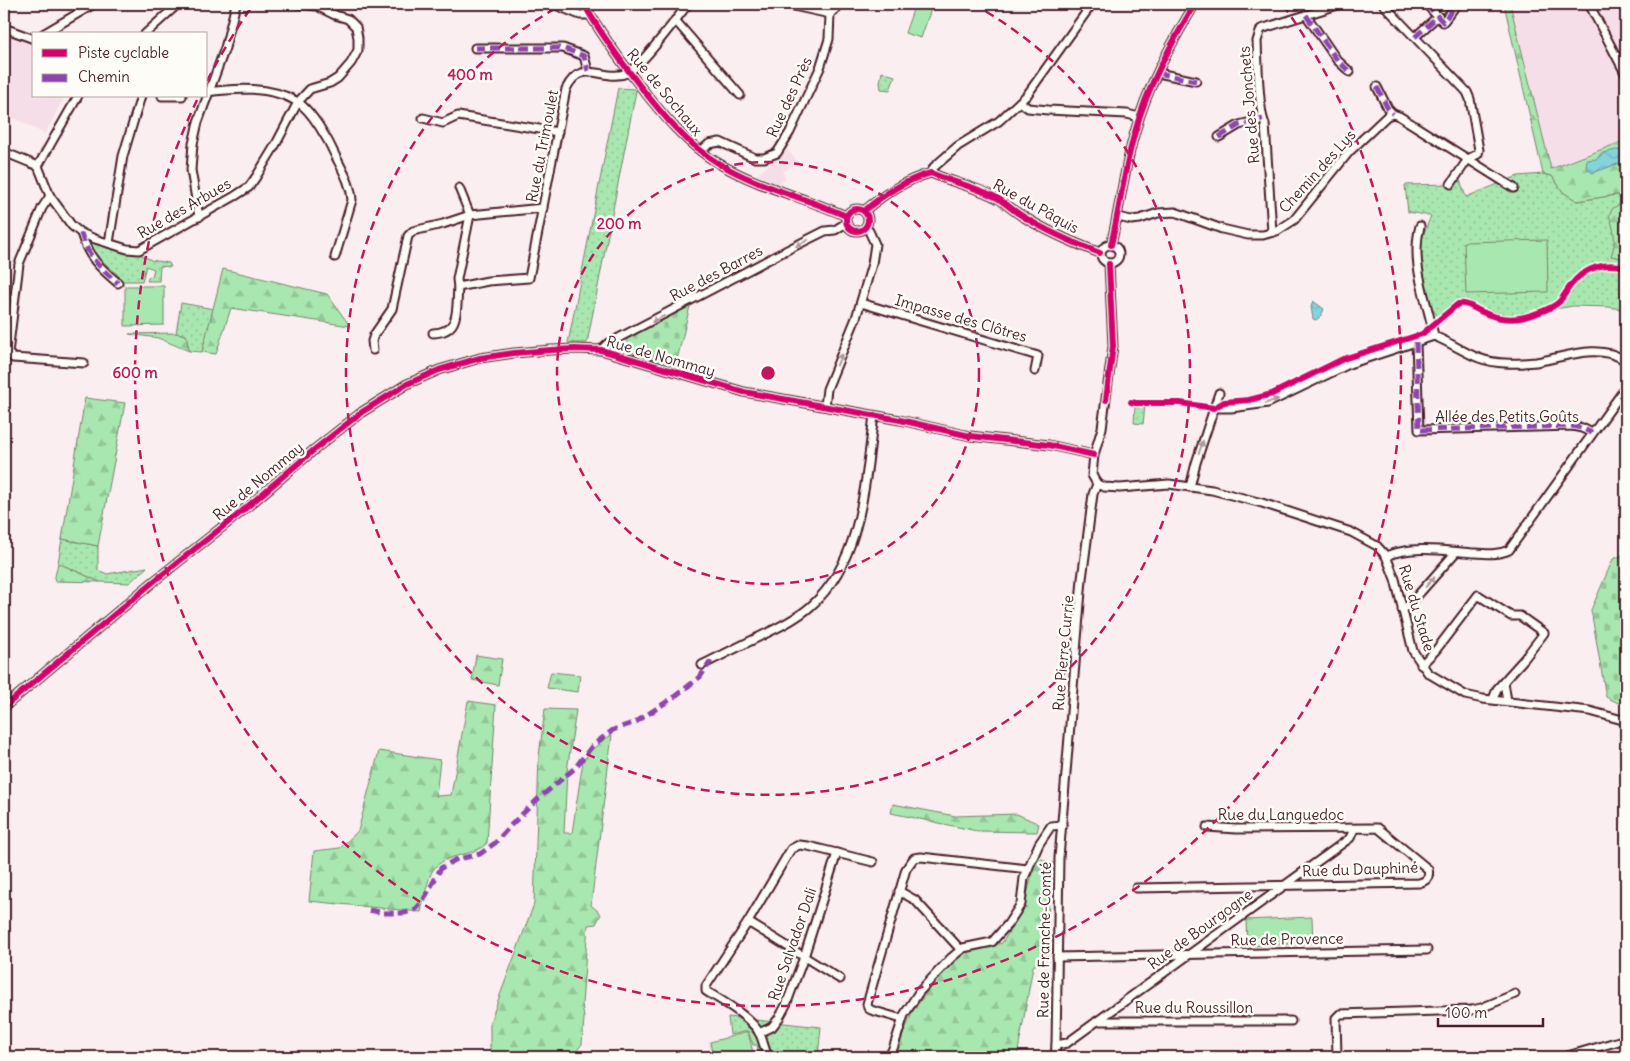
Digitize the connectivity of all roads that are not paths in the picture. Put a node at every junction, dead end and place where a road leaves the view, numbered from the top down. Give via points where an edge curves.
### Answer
1 (94, 4) edge
2 (178, 4) edge
3 (236, 4) edge
4 (297, 4) edge
5 (553, 4) edge
6 (584, 4) edge
7 (688, 4) edge
8 (784, 4) edge
9 (841, 4) edge
10 (1092, 4) edge
11 (1195, 4) edge
12 (1340, 4) edge
13 (1384, 4) edge
14 (1426, 4) edge
15 (1457, 4) edge
16 (1589, 4) edge
17 (318, 5) edge
18 (830, 14) junction
19 (590, 15) junction
20 (1306, 15) junction
21 (1438, 16) junction
22 (675, 20) junction
23 (4, 28) edge
24 (46, 32) edge
25 (147, 32) edge
26 (32, 38) edge
27 (1415, 38) junction
28 (475, 48) dead end
29 (588, 71) junction
30 (629, 72) junction
31 (1350, 72) dead end
32 (1158, 73) junction
33 (1626, 75) edge
34 (1196, 81) dead end
35 (1377, 87) dead end
36 (208, 90) edge
37 (208, 92) edge
38 (740, 95) dead end
39 (77, 98) edge
40 (140, 98) edge
41 (205, 98) edge
42 (298, 102) junction
43 (1020, 102) junction
44 (1393, 114) junction
45 (1139, 117) junction
46 (423, 118) dead end
47 (1263, 119) junction
48 (558, 132) junction
49 (1219, 137) dead end
50 (4, 152) edge
51 (700, 152) junction
52 (1468, 158) junction
53 (38, 166) junction
54 (931, 173) junction
55 (1451, 184) dead end
56 (459, 188) dead end
57 (1514, 188) dead end
58 (50, 196) junction
59 (543, 208) junction
60 (864, 211) junction
61 (470, 215) junction
62 (199, 217) junction
63 (1118, 217) junction
64 (846, 219) junction
65 (1420, 226) dead end
66 (865, 228) junction
67 (1272, 232) junction
68 (81, 233) junction
69 (108, 243) junction
70 (1112, 245) junction
71 (1100, 253) junction
72 (335, 257) dead end
73 (1109, 264) junction
74 (118, 283) dead end
75 (458, 287) junction
76 (861, 303) junction
77 (433, 332) dead end
78 (1434, 336) junction
79 (1416, 342) junction
80 (373, 350) dead end
81 (601, 350) junction
82 (1626, 361) edge
83 (84, 363) dead end
84 (1035, 371) dead end
85 (1626, 387) edge
86 (1219, 394) dead end
87 (825, 406) junction
88 (1214, 408) junction
89 (874, 416) junction
90 (1592, 433) junction
91 (1094, 455) junction
92 (1097, 484) junction
93 (1190, 487) junction
94 (1456, 552) junction
95 (1386, 556) junction
96 (1402, 610) junction
97 (1421, 665) junction
98 (702, 666) dead end
99 (1504, 682) junction
100 (1493, 700) junction
101 (1507, 701) junction
102 (4, 707) edge
103 (1626, 722) edge
104 (1062, 825) junction
105 (1208, 828) dead end
106 (1354, 828) junction
107 (837, 853) junction
108 (873, 862) dead end
109 (1028, 869) junction
110 (1284, 886) junction
111 (1136, 888) dead end
112 (899, 891) junction
113 (748, 922) junction
114 (961, 950) junction
115 (1428, 950) dead end
116 (1187, 955) junction
117 (804, 957) junction
118 (1057, 957) junction
119 (840, 979) dead end
120 (1515, 994) dead end
121 (902, 1019) junction
122 (1097, 1021) junction
123 (1291, 1022) dead end
124 (759, 1033) junction
125 (1626, 1039) edge
126 (1056, 1045) junction
127 (768, 1057) edge
128 (889, 1057) edge
129 (1054, 1057) edge
130 (1337, 1057) edge
131 (1564, 1057) edge

1 - 24 street
2 - 25 street
3 - 36 street via 225,48
4 - 17 street
5 - 19 street via 580,15
6 - 19 street, Rue de Sochaux
7 - 22 street
8 - 18 street
9 - 18 street
10 - 43 street
11 - 32 street
12 - 20 street, Rue des Jonchets
13 - 27 street
14 - 21 street
15 - 21 street via 1443,22
16 - 33 street
17 - 42 street, Rue des Arbues via 356,26 358,50 338,78 310,89
18 - 51 street, Rue des Près via 829,39 820,68 778,153 755,158 720,142 709,144
19 - 30 street, Rue de Sochaux
20 - 31 street via 1337,60
20 - 47 street, Rue des Jonchets via 1261,29 1258,33
21 - 27 street
22 - 30 street
22 - 38 street
23 - 26 street
27 - 52 street via 1470,99 1479,150 1478,154
28 - 29 street via 562,48 584,56
29 - 30 street via 620,75
29 - 48 street, Rue du Trimoulet via 570,81 566,89
30 - 51 street, Rue de Sochaux via 682,136
32 - 34 street
32 - 45 street
35 - 44 street
37 - 42 street via 268,90
39 - 53 street
40 - 69 street via 123,156
41 - 62 street via 191,160
42 - 62 street, Rue des Arbues via 249,187
42 - 72 street via 318,124 351,190 352,200
43 - 45 street via 1028,108
43 - 54 street via 999,120 958,146
44 - 52 street
44 - 67 street, Chemin des Lys via 1349,152 1294,220
45 - 63 street
46 - 48 street via 443,124 458,116
47 - 49 street via 1239,125
47 - 67 street, Rue des Jonchets
48 - 59 street, Rue du Trimoulet
50 - 53 street
51 - 64 street, Rue de Sochaux via 739,174
52 - 55 street
52 - 57 street
53 - 58 street, Rue des Arbues
54 - 60 street via 905,182
54 - 71 street, Rue du Pâquis via 999,199 1051,232
56 - 61 street
58 - 68 street, Rue des Arbues
58 - 83 street via 19,264 8,353 13,358
59 - 61 street
59 - 75 street, Rue du Trimoulet via 529,278
60 - 64 street via 852,210
60 - 66 street via 868,217
61 - 75 street
61 - 80 street via 413,231 408,236 392,308 374,335
62 - 69 street, Rue des Arbues via 140,250
63 - 67 street, Chemin des Lys via 1140,220 1158,213 1176,212 1235,233 1263,235
63 - 70 street
64 - 66 street via 849,228 856,231
64 -> 81 street, Rue des Barres via 835,230 825,231 785,251
65 - 78 street via 1418,269
66 - 76 street via 875,244
68 - 69 street, Rue des Arbues
68 - 74 street via 98,266
70 - 71 street via 1106,245
70 - 73 street via 1119,253 1114,263
71 - 73 street via 1104,262
73 - 91 street via 1114,346 1102,428
75 - 77 street via 454,322 444,332
76 - 84 street, Impasse des Clôtres via 1038,356
87 -> 76 street via 827,389
78 - 79 street
78 - 82 street via 1477,358 1497,363 1536,362 1596,352 1609,353
88 -> 79 street via 1268,403 1349,364
79 - 90 street, Allée des Petits Goûts via 1419,430 1572,426
81 - 87 street, Rue de Nommay via 744,392
81 - 102 street, Rue de Nommay via 550,350 480,358 407,384 342,428
85 - 90 street
86 - 88 street
87 - 89 street, Rue de Nommay
93 -> 88 street
89 - 91 street, Rue de Nommay via 970,436 1049,445
89 - 98 street via 859,522 847,554 828,587 811,606 782,625
90 - 94 street via 1509,550 1502,553
91 - 92 street via 1092,475
92 - 93 street, Rue du Stade via 1120,488 1169,484
92 - 104 street, Rue Pierre Currie via 1082,580
93 - 95 street, Rue du Stade via 1262,503 1351,532 1377,546
94 - 95 street via 1416,549
96 -> 94 street
95 - 96 street, Rue du Stade
96 - 97 street, Rue du Stade via 1412,651
97 - 99 street via 1478,595 1511,616 1520,616 1544,633
97 - 100 street, Rue du Stade via 1428,673 1465,695
99 - 100 street via 1494,693
99 - 101 street
100 - 101 street, Rue du Stade
101 - 103 street, Rue du Stade via 1590,711
104 - 109 street via 1051,826
104 - 118 street, Rue de Franche-Comté
105 - 106 street, Rue du Languedoc
106 - 110 street, Rue de Bourgogne via 1350,838
106 - 110 street, Rue du Dauphiné via 1378,828 1428,868 1426,881
107 - 108 street
107 - 113 street via 799,845 791,850
107 - 117 street, Rue Salvador Dali
109 - 112 street via 914,858
109 - 114 street via 1021,904 997,938
110 - 111 street
110 - 116 street, Rue de Bourgogne
112 - 114 street via 914,900
112 - 121 street via 867,1004 871,1010
113 - 117 street
113 - 124 street via 706,986 706,991 742,1015
114 - 121 street via 936,974 907,1008
115 - 116 street, Rue de Provence
116 - 118 street, Rue de Provence
116 - 122 street, Rue de Bourgogne
117 - 119 street
117 - 124 street, Rue Salvador Dali via 780,1018 772,1027
118 - 126 street, Rue de Franche-Comté
120 - 130 street via 1472,1010 1340,1014 1336,1018
121 - 128 street
122 - 123 street, Rue du Roussillon
122 - 126 street, Rue de Bourgogne via 1067,1043
124 - 127 street
125 - 131 street
126 - 129 street, Rue de Franche-Comté

